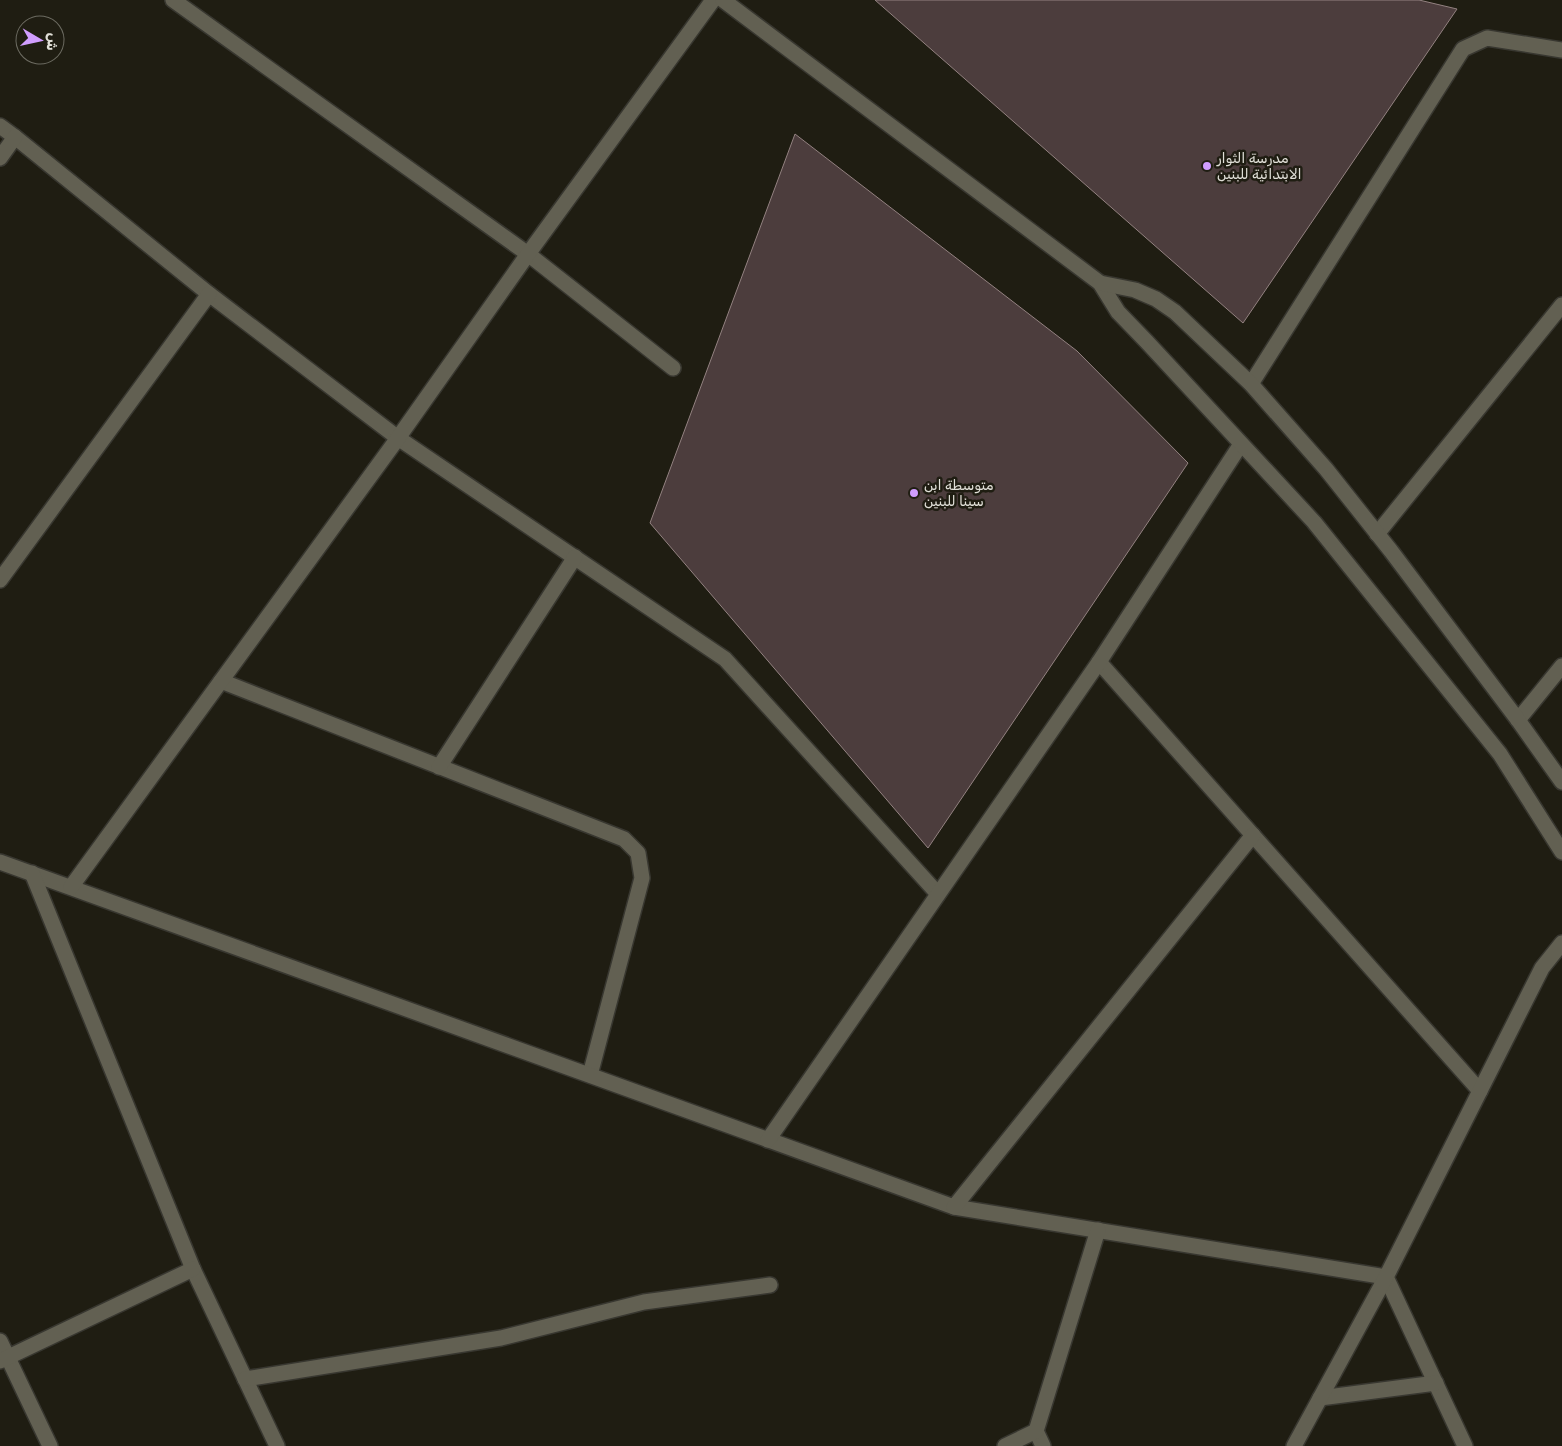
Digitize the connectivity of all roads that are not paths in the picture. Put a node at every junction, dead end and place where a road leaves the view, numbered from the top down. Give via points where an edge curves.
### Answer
1 (173, 0) edge
2 (713, 0) edge
3 (723, 0) edge
4 (1562, 50) edge
5 (0, 126) edge
6 (15, 137) junction
7 (0, 158) edge
8 (528, 254) junction
9 (1100, 283) junction
10 (208, 294) junction
11 (1562, 305) edge
12 (673, 368) dead end
13 (1251, 384) junction
14 (398, 438) junction
15 (1241, 444) junction
16 (1377, 534) junction
17 (575, 556) junction
18 (0, 580) edge
19 (1099, 662) junction
20 (1562, 666) edge
21 (221, 681) junction
22 (1518, 720) junction
23 (439, 767) junction
24 (1562, 782) edge
25 (1253, 835) junction
26 (1562, 852) edge
27 (0, 862) edge
28 (32, 873) junction
29 (71, 887) junction
30 (938, 894) junction
31 (1562, 943) edge
32 (590, 1075) junction
33 (1480, 1091) junction
34 (768, 1140) junction
35 (954, 1207) junction
36 (1098, 1230) junction
37 (193, 1269) junction
38 (1386, 1276) junction
39 (770, 1285) dead end
40 (0, 1341) edge
41 (4, 1359) edge
42 (245, 1379) junction
43 (1436, 1383) junction
44 (1320, 1398) junction
45 (1036, 1431) junction
46 (50, 1446) edge
47 (277, 1446) edge
48 (1005, 1446) edge
49 (1043, 1446) edge
50 (1294, 1446) edge
51 (1465, 1446) edge

1 - 8 street
2 - 8 street
3 - 9 street
4 - 13 street via 1487,38 1463,49
5 - 6 street
6 - 7 street
6 - 10 street
8 - 12 street
8 - 14 street
9 - 13 street via 1135,290 1163,303
9 - 15 street via 1118,312
10 - 14 street
10 - 18 street
11 - 16 street
13 - 16 street
14 - 17 street
14 - 21 street
15 - 19 street
15 - 26 street via 1314,522 1500,754
16 - 22 street
17 - 23 street
17 - 30 street via 725,658
19 - 25 street
19 - 30 street
20 - 22 street
21 - 23 street
21 - 29 street
22 - 24 street
23 - 32 street via 624,839 638,853 642,878
25 - 33 street
25 - 35 street
27 - 28 street
28 - 29 street
28 - 37 street
29 - 32 street
30 - 34 street
31 - 33 street via 1542,968
32 - 34 street
33 - 38 street
34 - 35 street
35 - 36 street
36 - 38 street
36 - 45 street
37 - 41 street
37 - 42 street
38 - 43 street
38 - 44 street
39 - 42 street via 644,1302 501,1338
40 - 41 street
41 - 46 street
42 - 47 street
43 - 44 street
43 - 51 street
44 - 50 street
45 - 48 street
45 - 49 street

